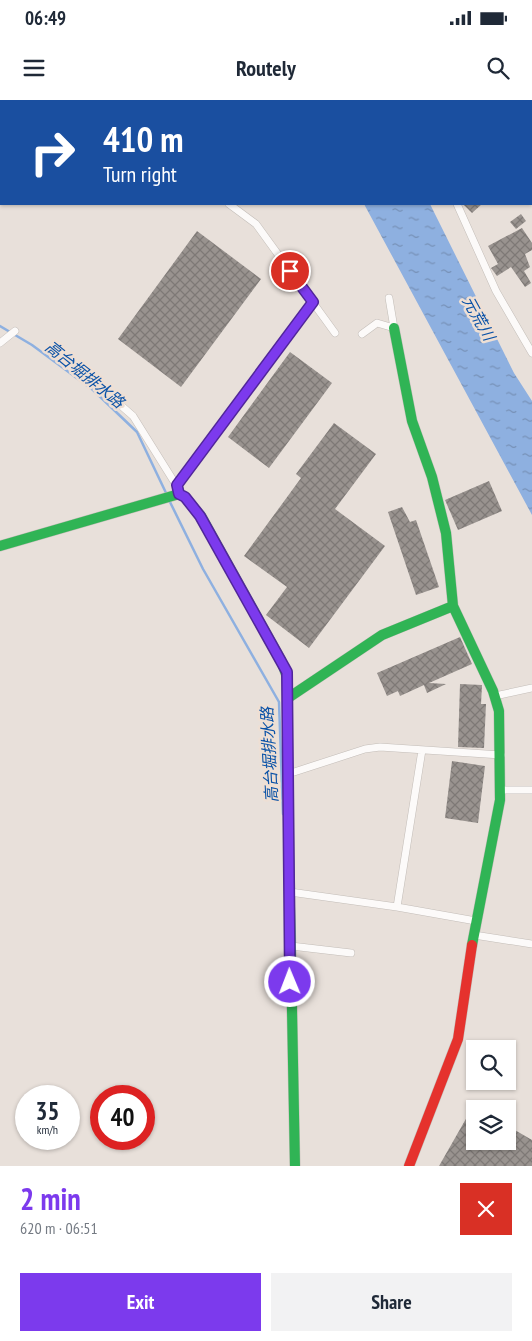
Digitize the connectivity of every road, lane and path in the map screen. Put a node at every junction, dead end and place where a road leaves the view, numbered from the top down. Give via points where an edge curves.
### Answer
1 (230, 205) edge
2 (457, 205) edge
3 (389, 298) dead end
4 (313, 302) junction
5 (394, 328) junction
6 (15, 331) dead end
7 (334, 333) dead end
8 (362, 334) dead end
9 (0, 343) edge
10 (532, 354) edge
11 (79, 369) dead end
12 (178, 489) junction
13 (0, 546) edge
14 (453, 606) junction
15 (532, 688) edge
16 (495, 696) junction
17 (288, 698) junction
18 (422, 750) junction
19 (501, 755) junction
20 (288, 774) junction
21 (500, 790) junction
22 (532, 790) edge
23 (290, 892) junction
24 (397, 906) junction
25 (476, 921) junction
26 (474, 935) junction
27 (532, 944) edge
28 (290, 946) junction
29 (351, 954) dead end
30 (295, 1166) edge
31 (409, 1166) edge

1 - 4 street via 256,224
2 - 10 street via 496,291
3 - 5 street
4 - 7 street
4 - 12 street
5 - 8 street via 377,323
5 - 14 street via 412,421 432,477 446,533
6 - 9 street
11 - 12 street via 133,416
12 - 13 street
12 - 17 street via 200,516 281,660 287,672
14 - 16 street
14 - 17 street via 382,635
15 - 16 street
16 - 19 street
17 - 20 street
18 - 19 street
18 - 20 street via 365,749
18 - 24 street
19 - 21 street
20 - 23 street
21 - 22 street
21 - 25 street
23 - 24 street
23 - 28 street
24 - 25 street
25 - 26 street
26 - 27 street
26 - 31 street via 458,1039
28 - 29 street
28 - 30 street

